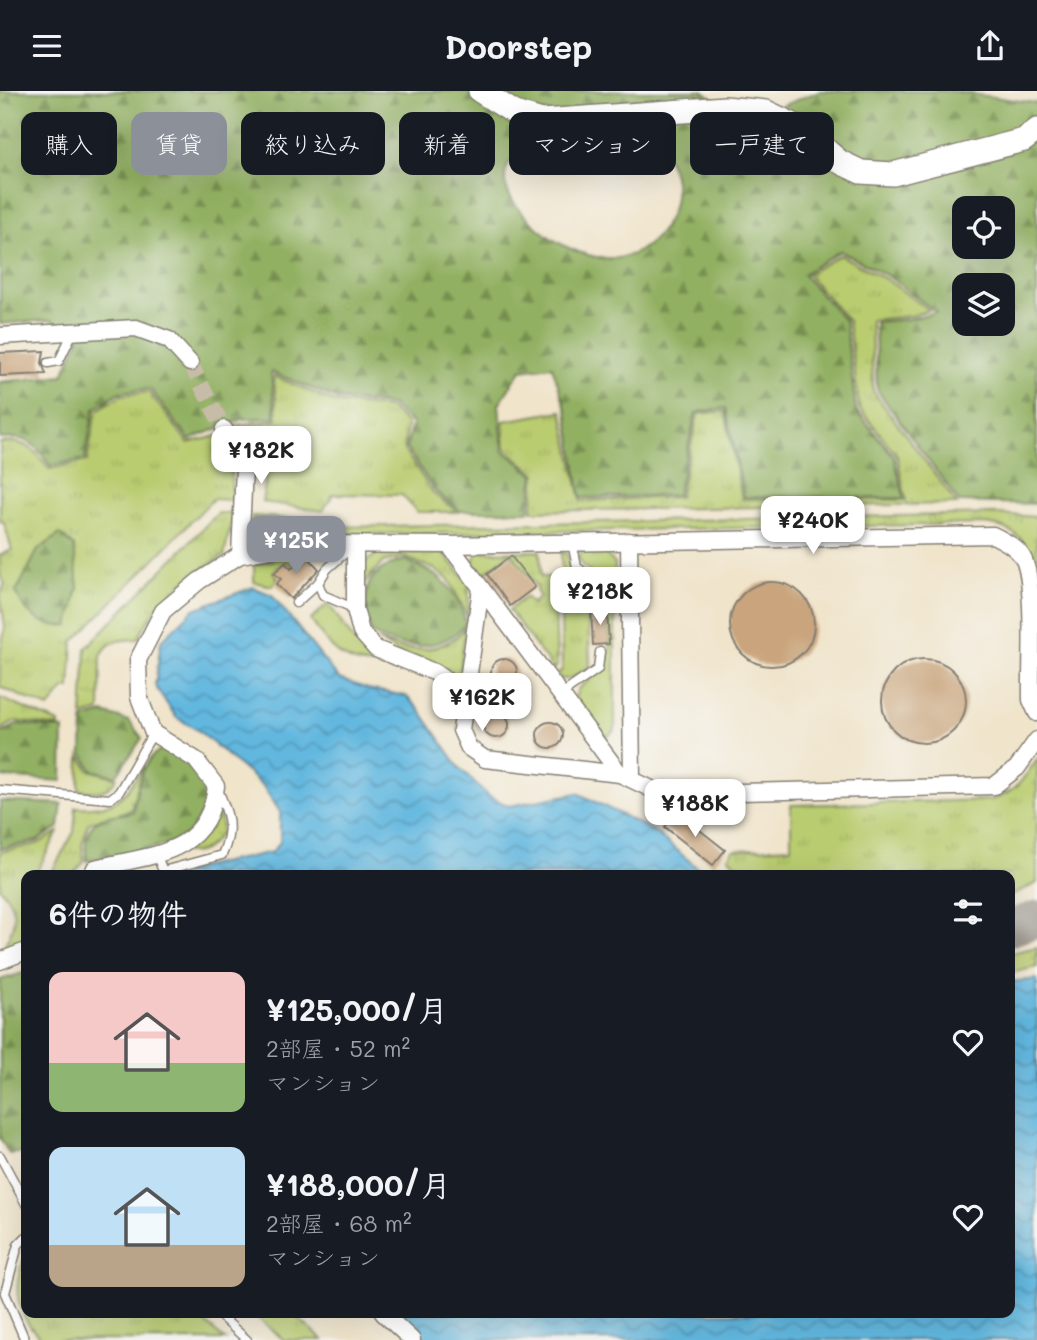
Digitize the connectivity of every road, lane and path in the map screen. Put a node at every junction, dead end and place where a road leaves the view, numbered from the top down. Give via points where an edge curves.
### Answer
1 (480, 91) edge
2 (1037, 130) edge
3 (73, 332) junction
4 (0, 336) edge
5 (48, 363) dead end
6 (190, 363) tunnel mouth
7 (224, 429) tunnel mouth
8 (629, 541) junction
9 (572, 542) junction
10 (355, 545) junction
11 (449, 545) junction
12 (240, 555) junction
13 (318, 583) junction
14 (481, 588) junction
15 (599, 591) dead end
16 (296, 603) dead end
17 (355, 610) junction
18 (600, 652) dead end
19 (464, 693) junction
20 (560, 695) junction
21 (1037, 713) edge
22 (153, 733) junction
23 (1037, 740) edge
24 (626, 777) junction
25 (216, 786) junction
26 (0, 790) edge
27 (156, 854) junction
28 (94, 870) edge
29 (163, 870) edge
30 (167, 870) edge
31 (21, 953) edge
32 (0, 961) edge
33 (0, 1156) edge
34 (21, 1195) edge
35 (21, 1242) edge
36 (223, 1318) edge
37 (388, 1318) edge
38 (25, 1340) edge
39 (247, 1340) edge
40 (412, 1340) edge

1 - 2 main road via 516,113 542,121 725,108 766,112 800,128 840,162 861,172 883,174 1024,140
3 - 4 street
3 - 5 lane via 58,361
3 - 6 street via 136,328 169,340
7 - 12 street via 244,468
8 - 9 street
8 - 21 street via 993,535 1013,545 1023,558 1029,579 1031,700
8 - 24 street
9 - 11 street
9 - 15 lane via 577,568 596,582
10 - 11 street
10 - 12 street via 307,544
10 - 13 lane
10 - 17 street
11 - 14 street
12 - 22 street via 163,611 145,641 138,660 139,697
13 - 16 lane
13 - 17 lane via 323,595
14 - 19 street
14 - 20 street
17 - 19 street via 362,632 376,649 433,672
18 - 20 lane via 598,669
19 - 24 street via 461,730 469,748 485,759
20 - 24 street
22 - 25 street via 196,760
22 - 26 lane via 119,792 110,799
23 - 24 street via 1017,768 994,786 662,793
25 - 27 street via 214,810 200,833
25 - 30 lane via 230,816 231,836 222,855
27 - 28 street
27 - 29 lane
31 - 32 street
33 - 34 lane
35 - 38 lane via 5,1293
36 - 39 lane
37 - 40 street

